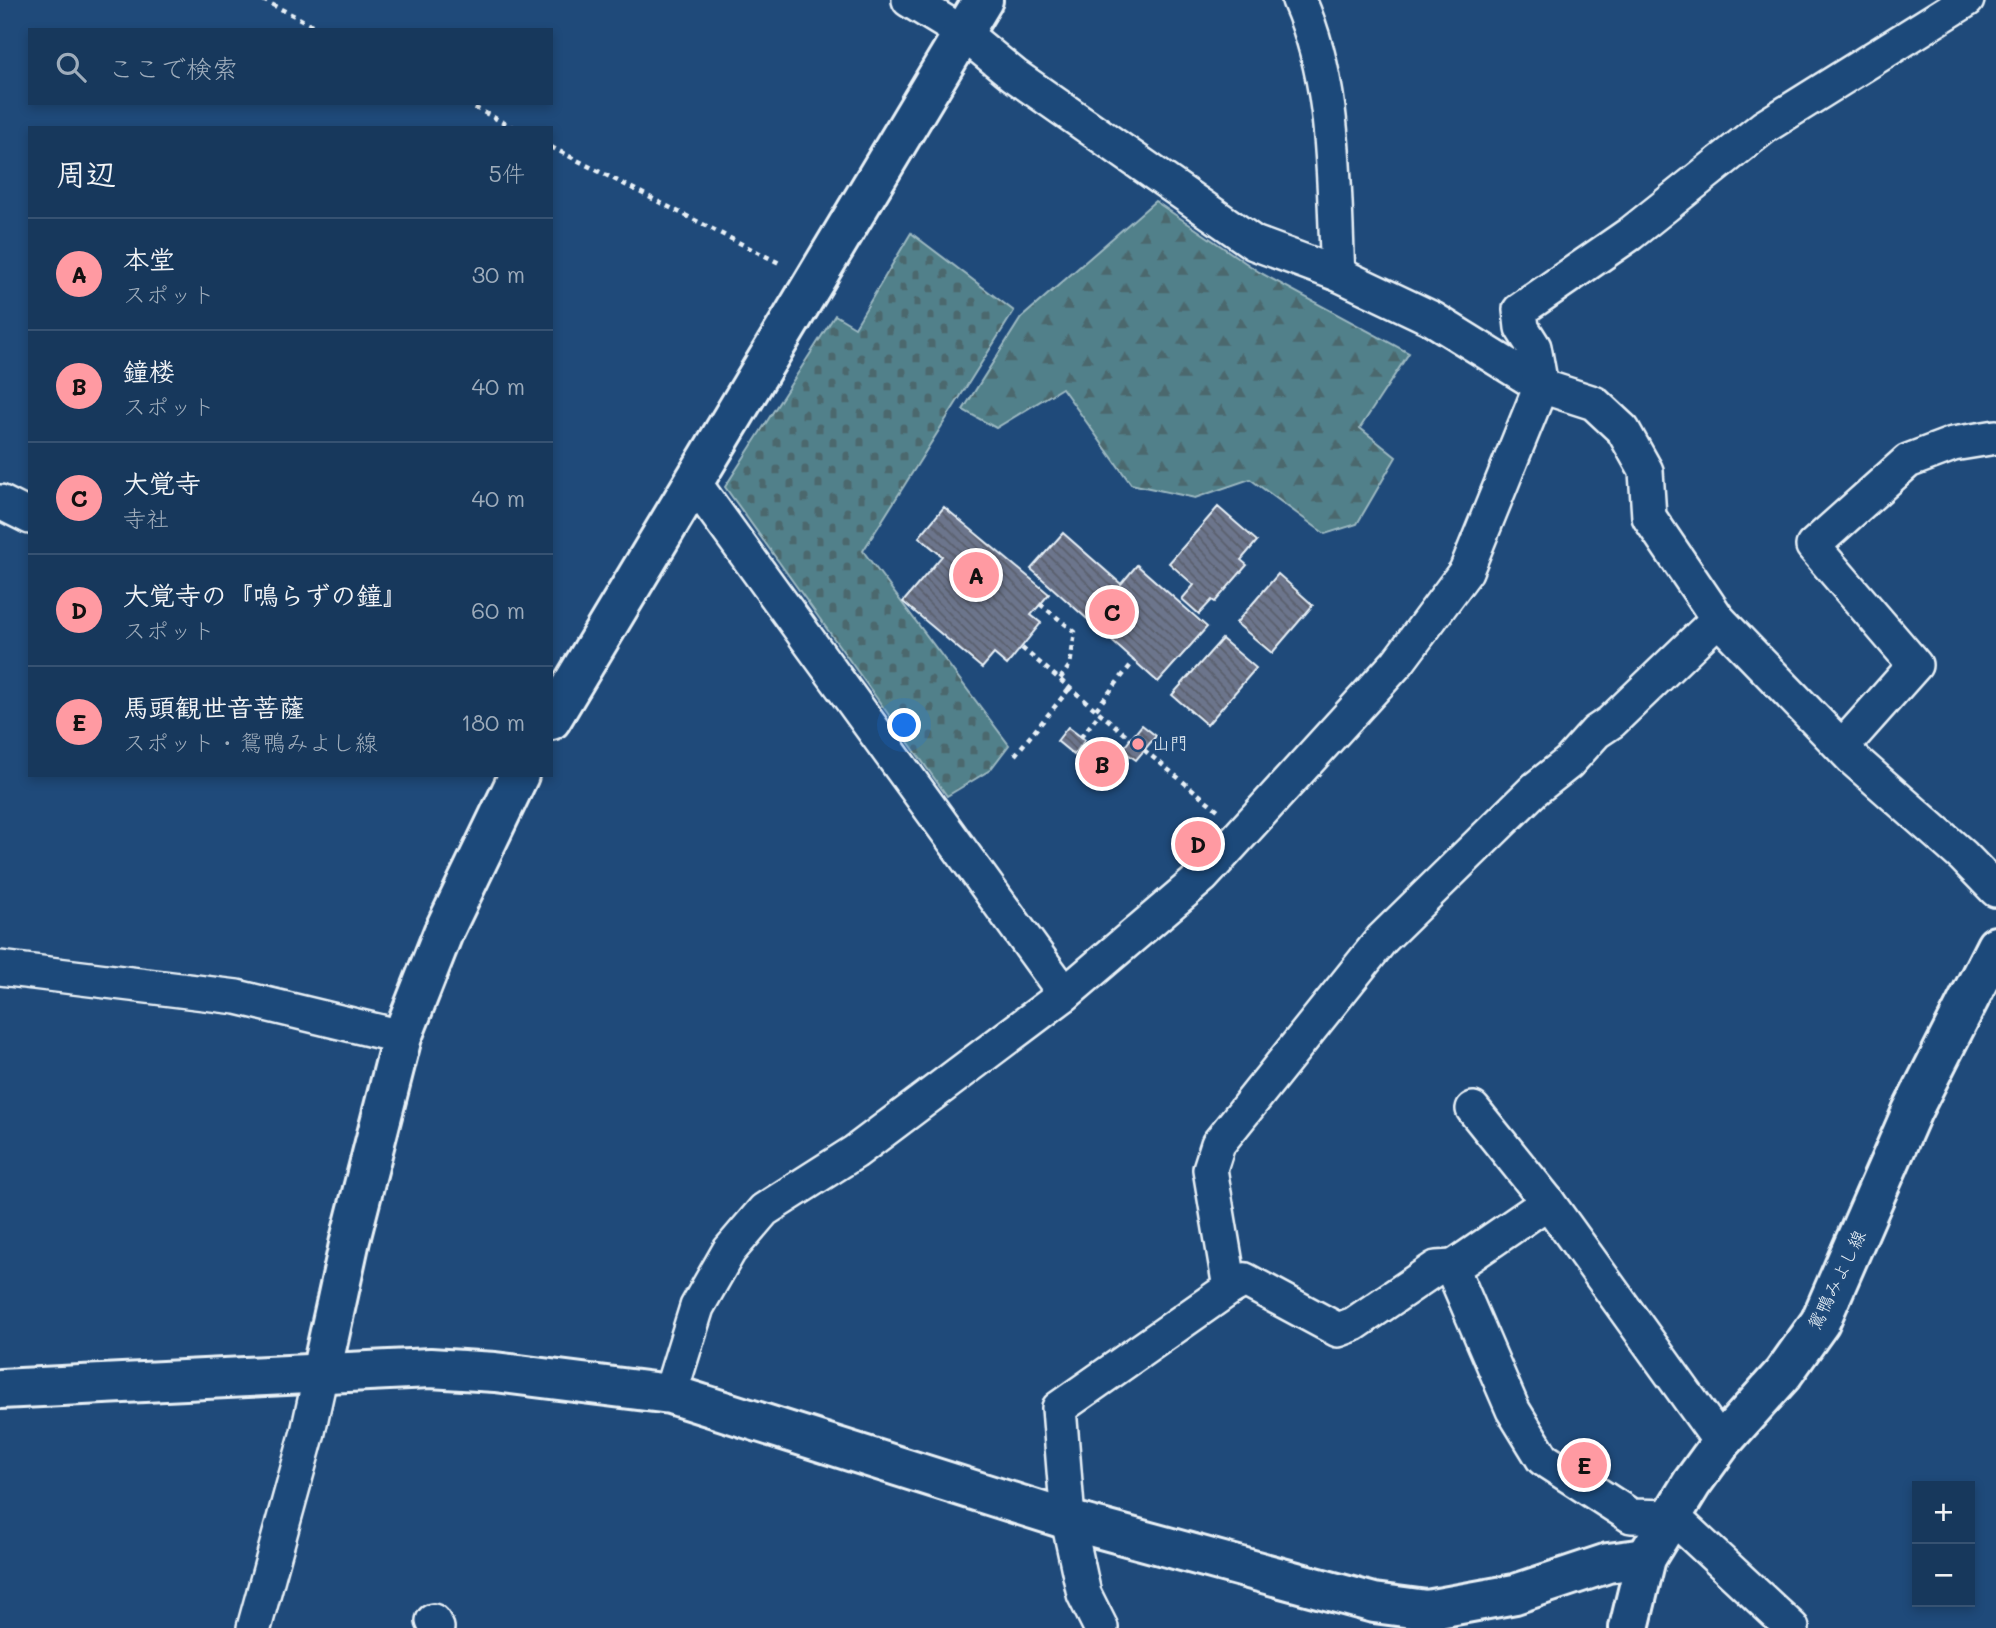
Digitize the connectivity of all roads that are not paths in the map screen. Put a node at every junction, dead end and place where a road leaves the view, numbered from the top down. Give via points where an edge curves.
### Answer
1 (909, 0) edge
2 (983, 0) edge
3 (1299, 0) edge
4 (1966, 0) edge
5 (962, 33) junction
6 (1338, 274) junction
7 (1541, 386) junction
8 (1996, 436) edge
9 (695, 484) junction
10 (0, 502) edge
11 (28, 516) edge
12 (1718, 618) junction
13 (553, 717) edge
14 (1842, 747) junction
15 (518, 777) edge
16 (1996, 890) edge
17 (1996, 946) edge
18 (0, 968) edge
19 (1065, 994) junction
20 (402, 1037) junction
21 (1473, 1109) dead end
22 (1548, 1202) junction
23 (1452, 1266) junction
24 (1230, 1288) junction
25 (321, 1373) junction
26 (0, 1389) edge
27 (670, 1394) junction
28 (1721, 1443) junction
29 (1672, 1517) junction
30 (1069, 1520) junction
31 (1646, 1558) junction
32 (1423, 1619) edge
33 (254, 1628) edge
34 (1101, 1628) edge
35 (1629, 1628) edge
36 (1792, 1628) edge

1 - 5 street
2 - 5 street
3 - 6 street via 1315,37 1330,110
4 - 7 street via 1764,127 1630,234 1520,310 1522,328 1534,347
5 - 6 street via 1014,75 1254,243
5 - 9 street
6 - 7 street via 1433,319
7 - 12 street via 1594,403 1623,430 1646,471 1649,517
7 - 19 street via 1466,571 1398,662 1203,876
8 - 14 street via 1953,444 1908,461 1813,545 1915,665
9 - 13 street
9 - 19 street
10 - 11 street
12 - 14 street
12 - 24 street via 1382,939 1218,1144 1210,1169
14 - 16 street
15 - 20 street via 443,933
17 - 28 street, 鴛鴨みよし線 via 1912,1111 1820,1322 1783,1374
18 - 20 street via 237,996
19 - 27 street via 855,1152 764,1210 729,1251 697,1307
20 - 25 street
21 - 22 street
22 - 23 street
22 - 28 street
23 - 24 street via 1436,1268 1338,1330 1245,1280
23 - 29 street via 1513,1410 1543,1459 1632,1516
24 - 30 street via 1059,1408
25 - 26 street
25 - 27 street via 443,1369
25 - 33 street
27 - 30 street
28 - 29 street, 鴛鴨みよし線
29 - 31 street, 鴛鴨みよし線
29 - 36 street
30 - 32 street
30 - 34 street via 1084,1594
31 - 32 street via 1608,1563
31 - 35 street, 鴛鴨みよし線

